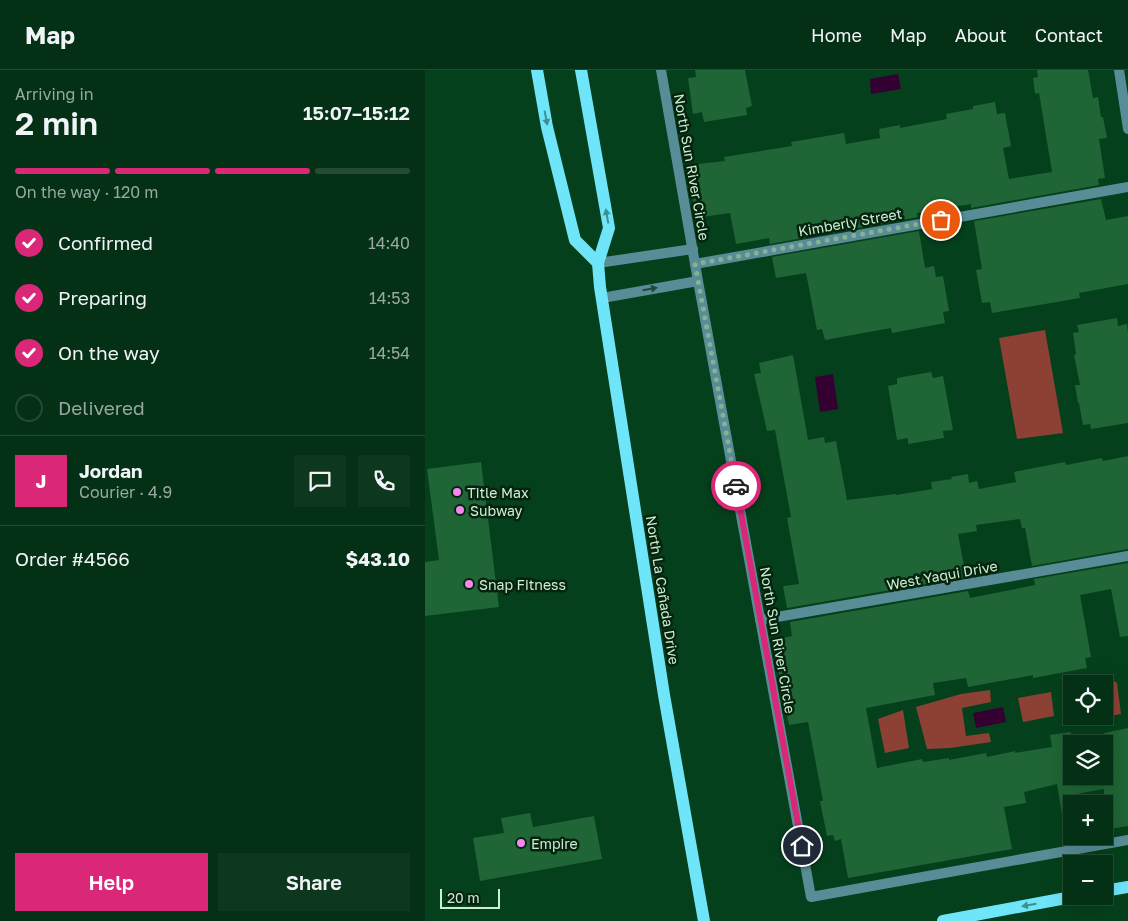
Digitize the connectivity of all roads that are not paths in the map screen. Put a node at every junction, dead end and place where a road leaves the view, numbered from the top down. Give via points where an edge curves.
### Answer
1 (537, 70) edge
2 (581, 70) edge
3 (661, 70) edge
4 (1119, 70) edge
5 (1128, 129) edge
6 (1128, 187) edge
7 (693, 249) junction
8 (598, 263) junction
9 (695, 264) junction
10 (698, 281) junction
11 (602, 298) junction
12 (1128, 556) edge
13 (760, 620) junction
14 (1128, 840) edge
15 (1128, 887) edge
16 (1113, 890) edge
17 (1063, 899) edge
18 (704, 921) edge
19 (943, 921) edge

1 -> 8 main road via 547,127 575,240
8 -> 2 main road, North La Cañada Drive via 609,228
3 - 7 street, North Sun River Circle
4 - 5 street
6 - 9 street, Kimberly Street
7 - 8 street
7 - 9 street, North Sun River Circle
8 - 11 main road, North La Cañada Drive
9 - 10 street, North Sun River Circle
11 -> 10 street
10 - 13 street, North Sun River Circle
11 - 18 main road, North La Cañada Drive via 664,695
12 - 13 street, West Yaqui Drive
13 - 14 street, North Sun River Circle via 811,897
15 - 16 main road
17 -> 19 main road

